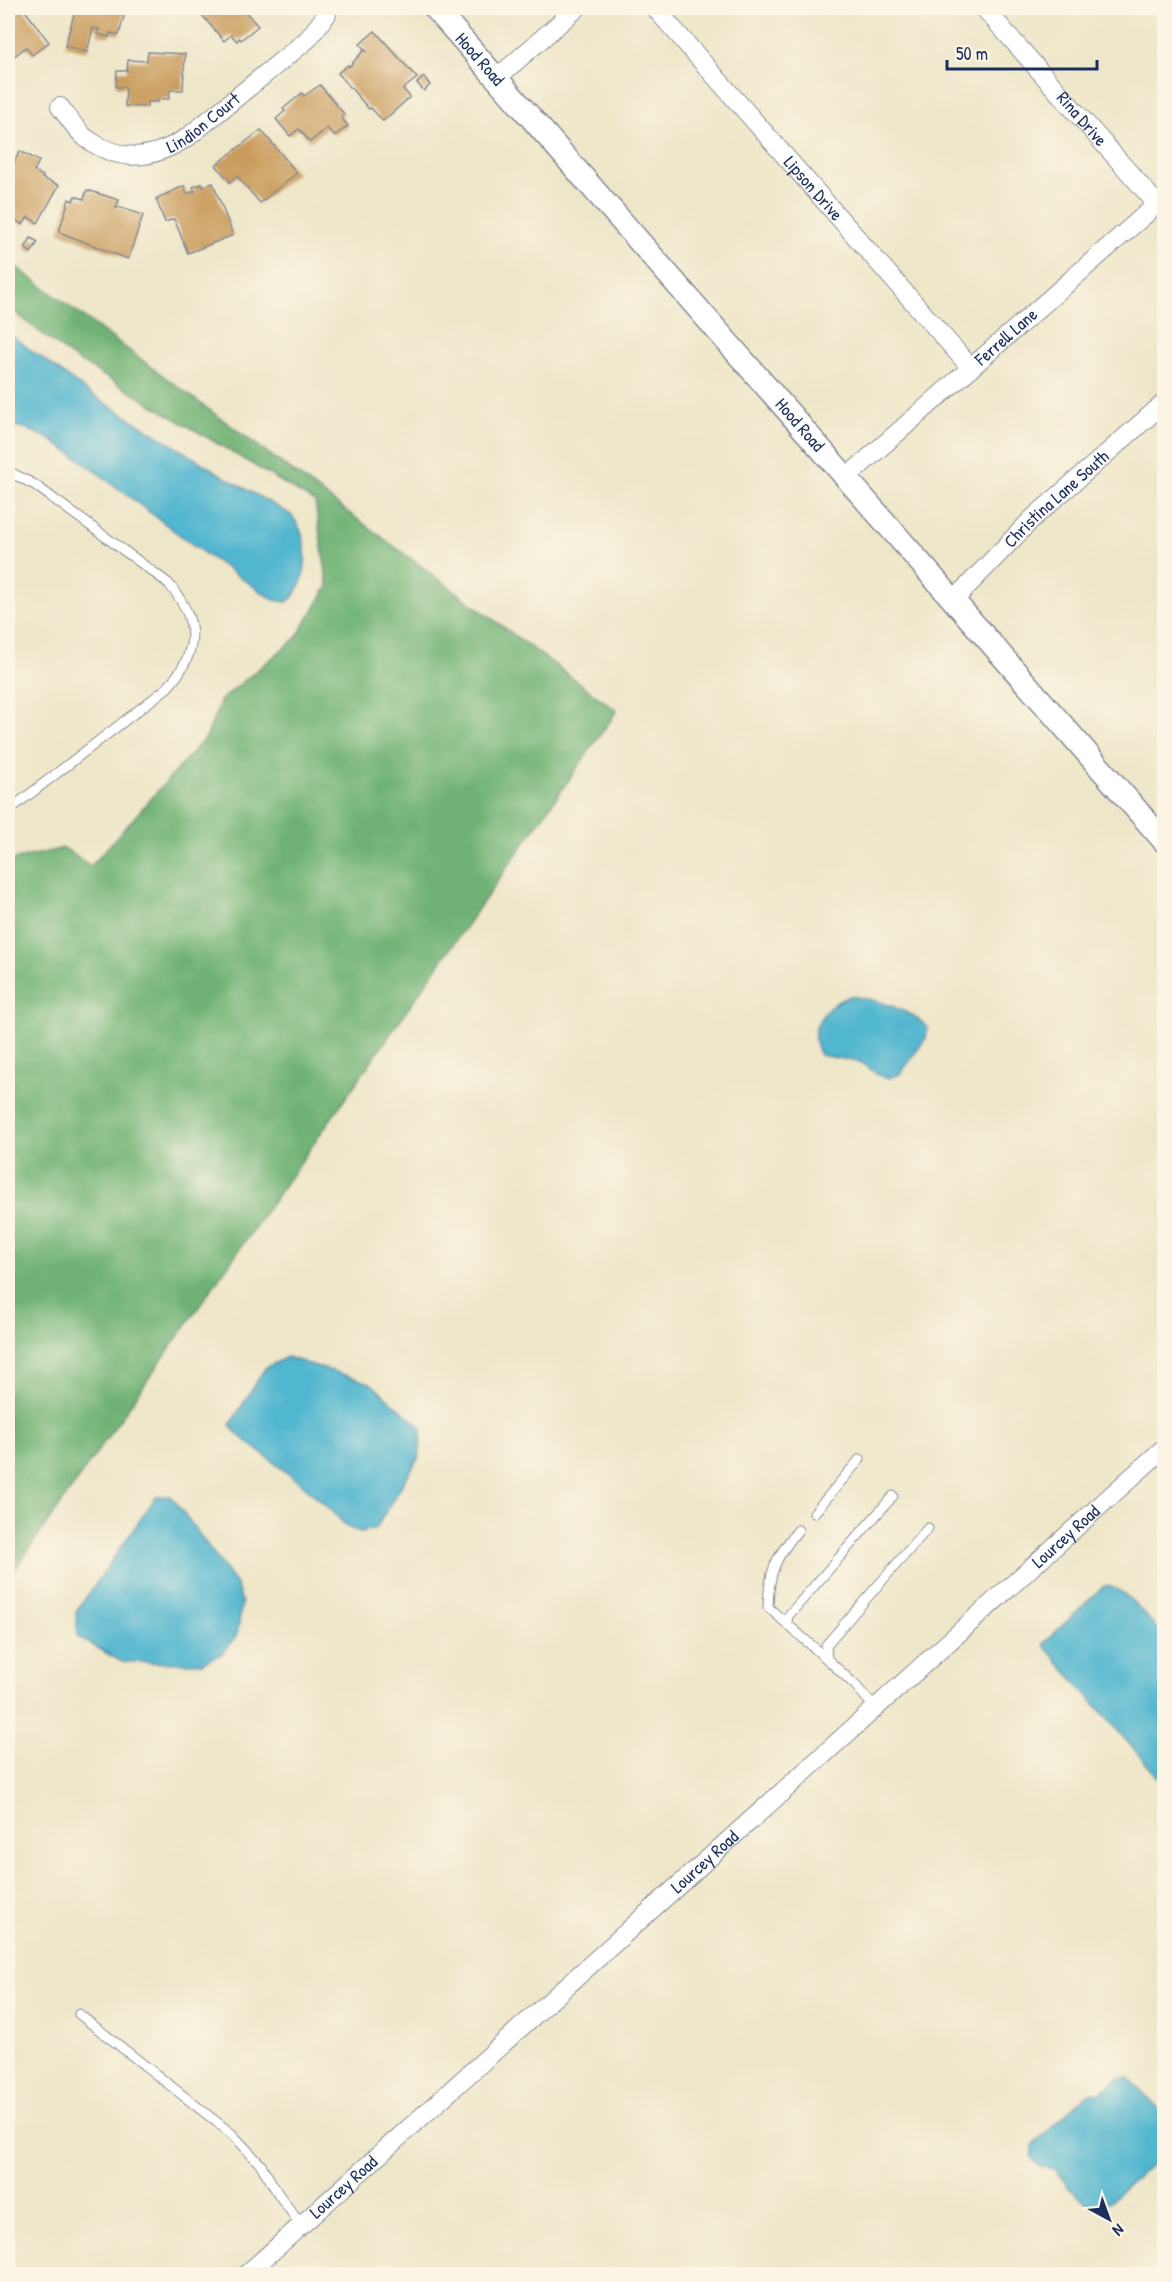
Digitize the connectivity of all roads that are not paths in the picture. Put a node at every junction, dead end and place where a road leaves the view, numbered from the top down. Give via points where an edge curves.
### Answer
1 (328, 8) edge
2 (435, 8) edge
3 (577, 8) edge
4 (655, 8) edge
5 (984, 8) edge
6 (497, 78) junction
7 (60, 107) dead end
8 (1161, 201) edge
9 (972, 368) junction
10 (1164, 403) edge
11 (8, 471) edge
12 (847, 477) junction
13 (954, 600) junction
14 (8, 811) edge
15 (1164, 841) edge
16 (1164, 1448) edge
17 (860, 1459) dead end
18 (893, 1497) dead end
19 (814, 1513) dead end
20 (928, 1528) dead end
21 (798, 1530) dead end
22 (787, 1624) junction
23 (827, 1659) junction
24 (875, 1708) junction
25 (79, 2014) dead end
26 (301, 2225) junction
27 (247, 2274) edge

1 - 7 street, Lindion Court via 308,39 168,150 142,156 113,154 86,138
2 - 6 street, Hood Road
3 - 6 street
4 - 9 street, Lipson Drive
5 - 8 street, Rina Drive
6 - 12 street, Hood Road
8 - 9 street, Ferrell Lane
9 - 12 street, Ferrell Lane
10 - 13 street, Christina Lane South via 1032,519
11 - 14 lane via 35,485 168,583 189,615 192,634 182,672 167,688
12 - 13 street, Hood Road
13 - 15 street, Hood Road
16 - 24 street, Lourcey Road
17 - 19 lane
18 - 22 lane via 788,1616
20 - 23 lane via 826,1645
21 - 22 lane via 781,1551 769,1580 768,1607
22 - 23 lane
23 - 24 lane
24 - 26 street, Lourcey Road
25 - 26 lane via 232,2134 261,2164
26 - 27 street, Lourcey Road

